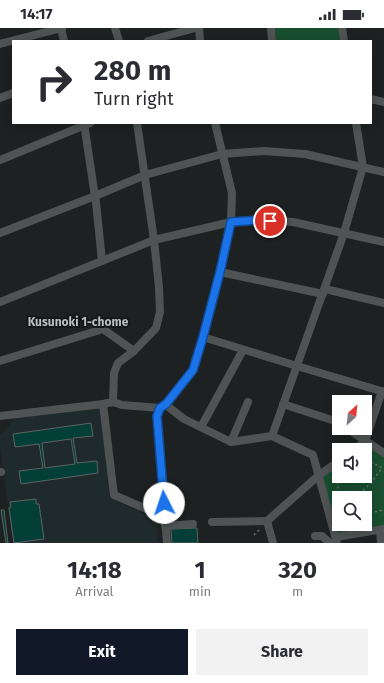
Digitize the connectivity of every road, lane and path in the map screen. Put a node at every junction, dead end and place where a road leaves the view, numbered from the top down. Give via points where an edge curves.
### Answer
1 (62, 28) edge
2 (115, 28) edge
3 (195, 28) edge
4 (199, 28) edge
5 (271, 28) edge
6 (342, 28) edge
7 (16, 40) edge
8 (64, 40) edge
9 (119, 40) edge
10 (152, 40) edge
11 (200, 40) edge
12 (272, 40) edge
13 (344, 40) edge
14 (12, 41) edge
15 (0, 44) edge
16 (12, 93) edge
17 (0, 98) edge
18 (372, 99) edge
19 (384, 102) edge
20 (86, 124) edge
21 (137, 124) edge
22 (215, 124) edge
23 (356, 124) edge
24 (222, 154) junction
25 (0, 160) edge
26 (363, 167) junction
27 (384, 172) edge
28 (145, 175) junction
29 (95, 196) junction
30 (231, 222) junction
31 (0, 232) edge
32 (344, 233) junction
33 (154, 240) junction
34 (384, 242) edge
35 (102, 261) junction
36 (220, 272) junction
37 (324, 291) junction
38 (0, 302) edge
39 (384, 303) edge
40 (203, 337) junction
41 (243, 350) junction
42 (134, 351) junction
43 (0, 361) edge
44 (297, 366) junction
45 (383, 391) edge
46 (113, 402) junction
47 (248, 402) dead end
48 (103, 404) junction
49 (283, 404) junction
50 (163, 406) junction
51 (0, 416) edge
52 (332, 420) edge
53 (201, 427) junction
54 (356, 435) edge
55 (272, 436) junction
56 (365, 441) junction
57 (231, 442) junction
58 (363, 443) edge
59 (384, 453) edge
60 (372, 463) edge
61 (332, 466) edge
62 (318, 476) junction
63 (372, 481) edge
64 (370, 483) edge
65 (362, 491) edge
66 (384, 510) edge
67 (372, 512) edge
68 (165, 521) junction
69 (267, 521) junction
70 (212, 522) dead end
71 (193, 524) dead end
72 (382, 530) edge
73 (315, 536) dead end
74 (335, 541) edge
75 (167, 543) edge
76 (273, 543) edge
77 (382, 543) edge

1 - 7 street
1 - 8 street
2 - 9 street
3 - 10 street
4 - 11 street
5 - 12 street
6 - 13 street
14 - 15 street
16 - 17 street
18 - 19 street
20 - 25 street
20 - 29 street
21 - 28 street
22 - 24 street
23 - 26 street
24 - 26 street via 264,151 305,154
24 - 28 street
24 - 30 street via 232,193
26 - 27 street
26 - 32 street
28 - 29 street
28 - 33 street
29 - 31 street
29 - 35 street
30 - 32 street via 293,222
30 - 33 street
30 - 36 street
32 - 34 street
32 - 37 street
33 - 35 street
33 - 42 street via 160,312 156,328
35 - 38 street
36 - 37 street
36 - 40 street
37 - 39 street
37 - 44 street
40 - 41 street
40 - 50 street via 193,370
41 - 44 street
41 - 53 street
42 - 43 street via 103,329
42 - 46 street via 118,364 114,373
44 - 45 street
44 - 49 street
45 - 56 street
46 - 48 street
46 - 50 street via 122,405
47 - 57 street
48 - 51 street
48 - 68 street via 114,496
49 - 52 street
49 - 55 street
50 - 53 street
50 - 68 street via 157,416
53 - 57 street
54 - 56 street
55 - 57 street
55 - 62 street via 313,456
56 - 58 street
56 - 59 street
60 - 63 path via 382,468
61 - 62 street
62 - 69 street
62 - 74 street
64 - 65 path
66 - 67 path
68 - 71 street
68 - 75 street
69 - 70 street
69 - 76 street
72 - 74 street
72 - 77 street
73 - 74 street

